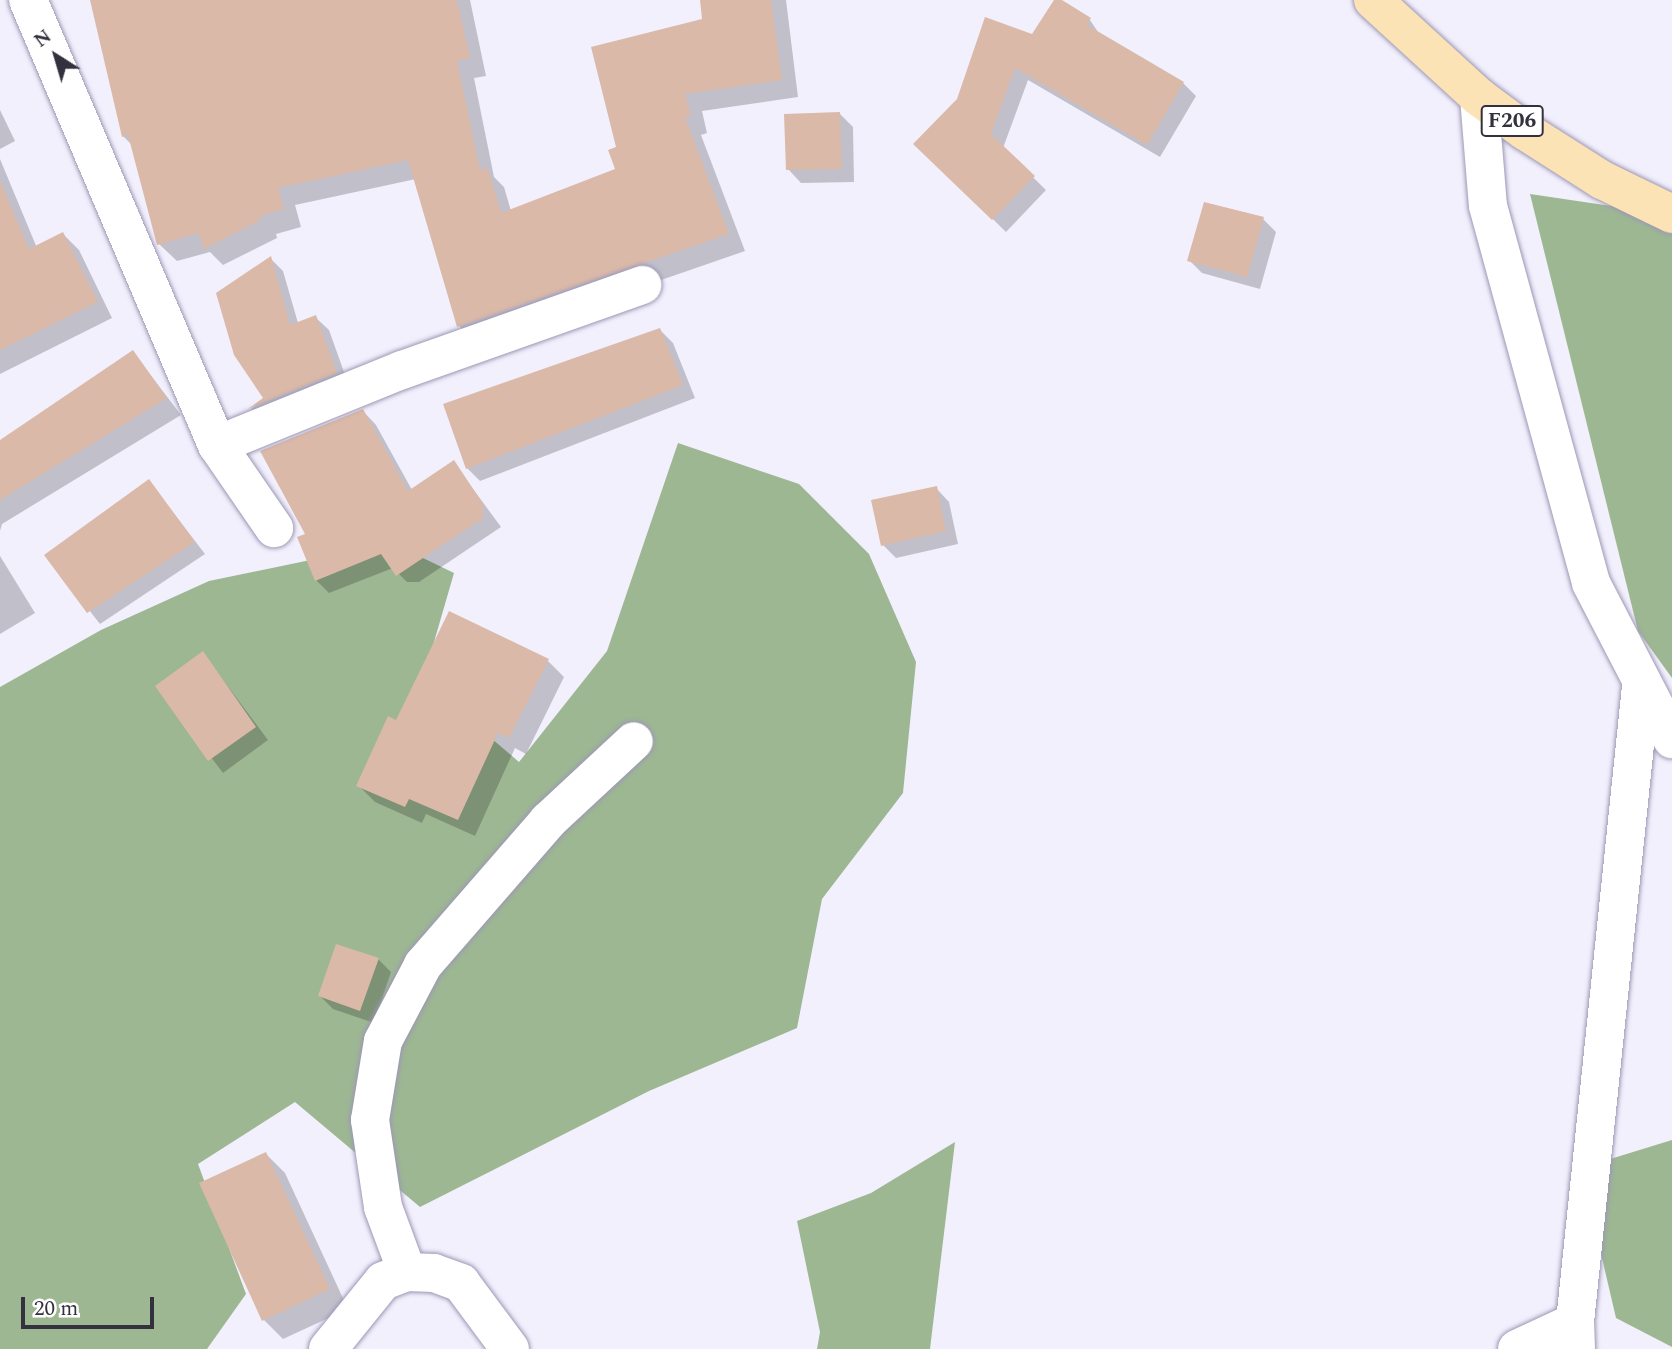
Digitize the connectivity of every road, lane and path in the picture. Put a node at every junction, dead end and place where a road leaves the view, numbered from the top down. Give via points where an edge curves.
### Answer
1 (27, 0) edge
2 (1373, 0) edge
3 (1479, 97) junction
4 (1672, 214) edge
5 (642, 285) dead end
6 (217, 445) junction
7 (274, 528) dead end
8 (1641, 687) junction
9 (1672, 739) edge
10 (634, 741) dead end
11 (407, 1272) junction
12 (1576, 1335) edge
13 (328, 1349) edge
14 (510, 1349) edge
15 (1517, 1349) edge

1 - 6 street
2 - 3 main road, F206
3 - 4 main road, F206 via 1602,180
3 - 8 street via 1488,206 1591,583
5 - 6 street via 402,370
6 - 7 street
8 - 9 street
8 - 12 street
10 - 11 street via 548,821 423,965 383,1041 369,1119 383,1208
11 - 13 street via 383,1281
11 - 14 street via 434,1273 461,1283
12 - 15 street

